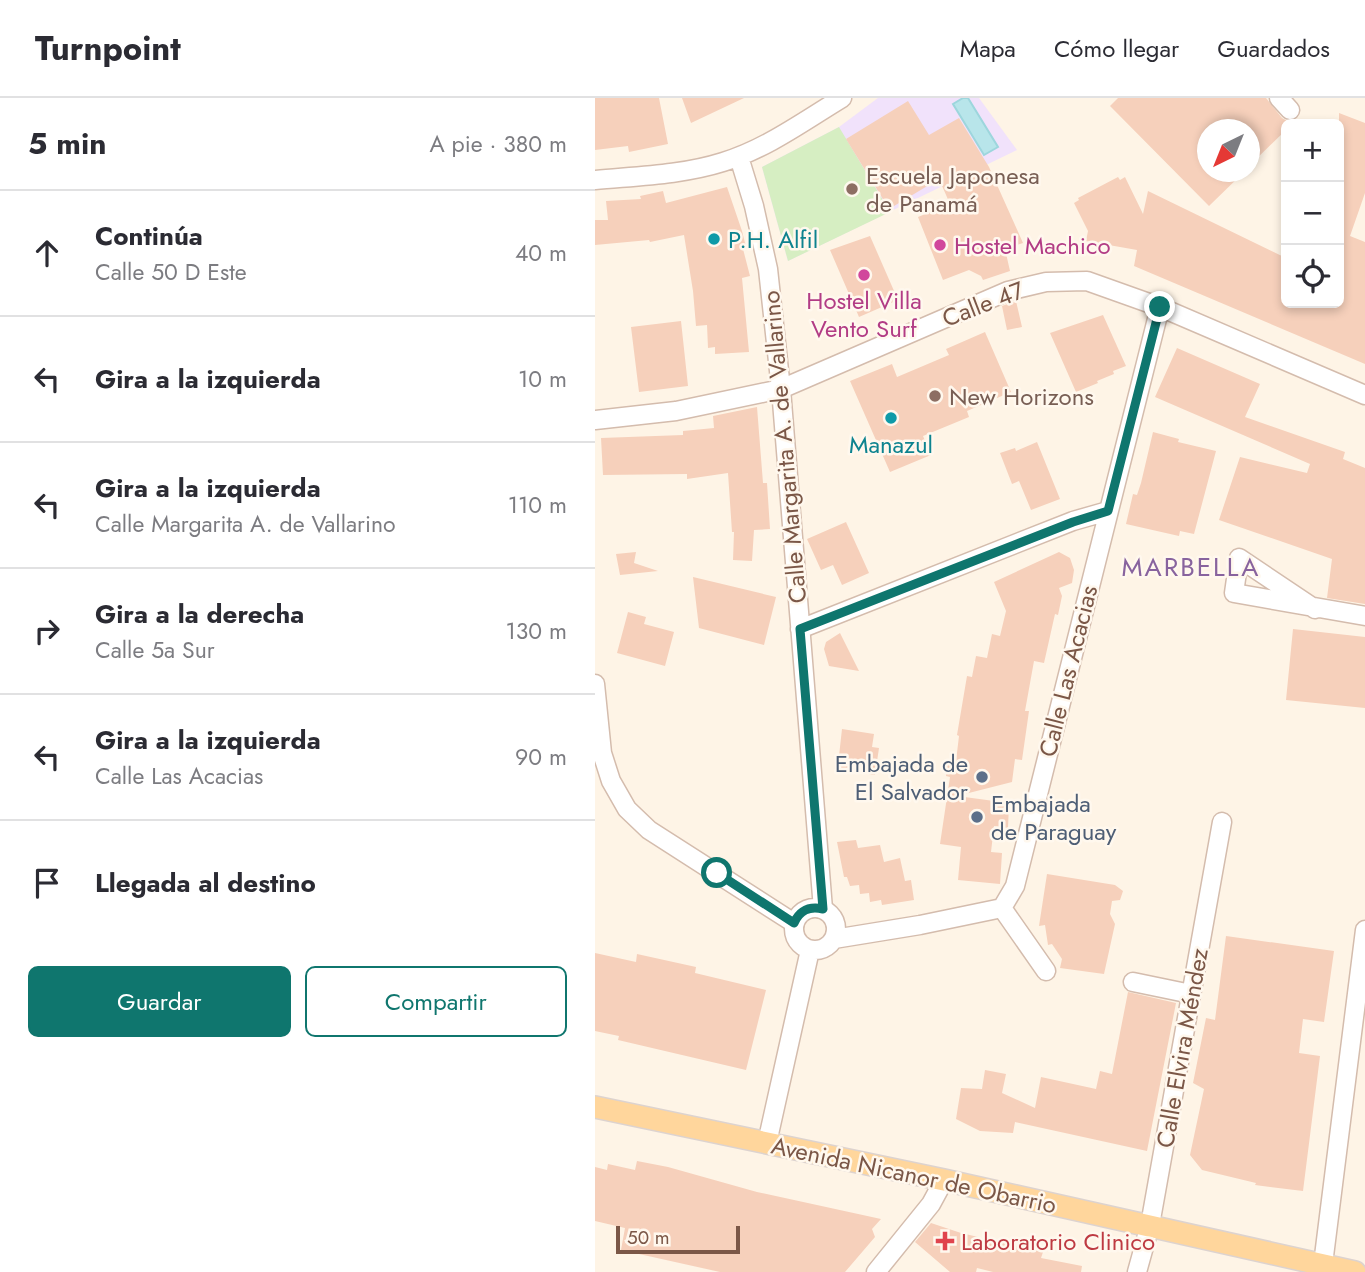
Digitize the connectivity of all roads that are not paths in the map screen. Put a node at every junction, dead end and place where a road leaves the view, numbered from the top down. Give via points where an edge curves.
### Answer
1 (842, 98) edge
2 (739, 157) junction
3 (595, 180) edge
4 (1160, 307) junction
5 (781, 389) junction
6 (1365, 395) edge
7 (595, 420) edge
8 (1108, 511) junction
9 (1315, 609) dead end
10 (1365, 616) edge
11 (800, 629) junction
12 (595, 684) edge
13 (597, 733) edge
14 (1222, 822) dead end
15 (1002, 908) junction
16 (823, 909) junction
17 (794, 923) junction
18 (1365, 930) edge
19 (834, 939) junction
20 (810, 950) junction
21 (1363, 962) edge
22 (1045, 971) dead end
23 (1133, 982) dead end
24 (1192, 994) junction
25 (595, 1107) edge
26 (767, 1143) junction
27 (944, 1180) junction
28 (1150, 1225) junction
29 (1323, 1269) edge
30 (876, 1272) edge
31 (1137, 1272) edge
32 (1356, 1272) edge

1 - 2 street
2 - 3 street via 666,174
2 - 5 street, Calle Margarita A. de Vallarino via 768,269
4 - 5 street, Calle 47 via 1087,281 1046,282 1008,291
4 - 6 street, Calle 47
4 - 8 street, Calle Las Acacias
5 - 7 street, Calle 47 via 676,411
5 - 11 street, Calle Margarita A. de Vallarino
8 - 11 street
8 - 15 street, Calle Las Acacias via 1015,886
9 - 10 street
11 - 16 street, Calle Margarita A. de Vallarino
12 - 13 street
13 - 17 street via 611,781 627,809 649,830
14 - 24 street, Calle Elvira Méndez
15 - 19 street
15 - 22 street
16 - 17 street via 802,911
16 - 19 street via 836,925
17 - 20 street via 794,937
18 - 21 street
19 - 20 street via 824,949
20 - 26 street
21 - 29 street
23 - 24 street
24 - 28 street, Calle Elvira Méndez
25 - 26 main road, Avenida Nicanor de Obarrio
26 - 27 main road, Avenida Nicanor de Obarrio
27 - 28 main road, Avenida Nicanor de Obarrio
27 - 30 street via 931,1204
28 - 29 main road, Avenida Nicanor de Obarrio
28 - 31 street, Calle Elvira Méndez
29 - 32 main road, Avenida Nicanor de Obarrio

